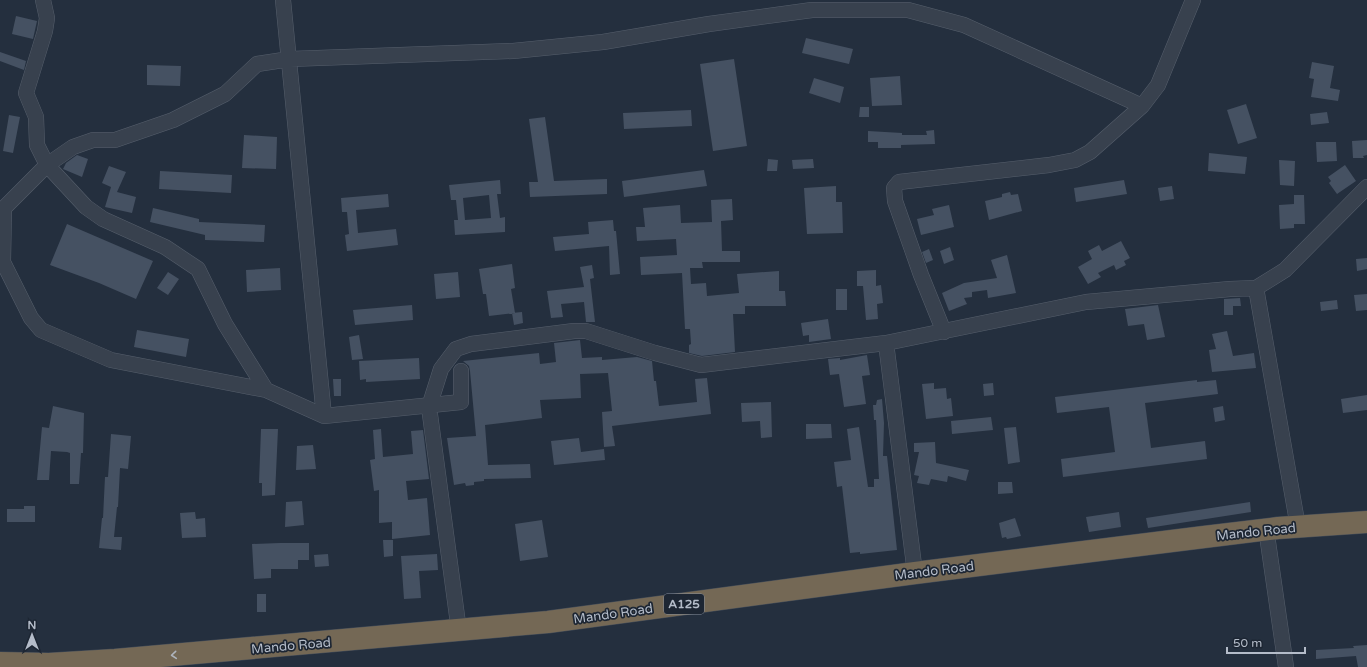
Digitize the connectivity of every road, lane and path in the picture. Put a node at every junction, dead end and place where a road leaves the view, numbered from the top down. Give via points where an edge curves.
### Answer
1 (43, 0) edge
2 (283, 0) edge
3 (1193, 0) edge
4 (290, 59) junction
5 (1142, 106) junction
6 (47, 165) junction
7 (1367, 187) edge
8 (1256, 288) junction
9 (944, 332) junction
10 (886, 343) junction
11 (461, 371) dead end
12 (266, 390) junction
13 (429, 407) junction
14 (324, 416) junction
15 (1367, 522) edge
16 (1298, 526) junction
17 (1367, 534) edge
18 (1268, 542) junction
19 (915, 572) junction
20 (459, 631) junction
21 (0, 663) edge
22 (191, 667) edge
23 (1286, 667) edge

1 - 6 street via 47,18 45,31 26,93 36,117 37,145
2 - 4 street
3 - 5 street via 1158,85
4 - 5 street via 513,51 603,42 812,10 908,10 964,25
4 - 6 street via 257,64 225,94 173,120 114,140 93,140 73,147
4 - 14 street
5 - 9 street via 1090,152 1074,160 899,182 896,185 895,201
6 - 12 street via 86,207 103,219 165,247 198,269 225,324
6 - 12 street via 4,208 3,262 30,318 41,330 111,360
7 - 8 street via 1285,270
8 - 9 street via 1086,302
8 - 16 street
9 - 10 street
10 - 13 street via 701,365 586,331 574,330 471,344 456,348 441,369
10 - 19 street
11 - 13 street via 461,402
12 - 14 street
13 - 14 street
13 - 20 street
15 - 16 highway, Mando Road / A125
16 - 19 highway, Mando Road / A125
17 - 18 highway, Mando Road / A125
18 - 22 highway, Mando Road / A125 via 407,649
18 - 23 street
19 - 20 highway, Mando Road / A125 via 556,621
20 -> 21 highway, Mando Road / A125 via 115,660 49,664

